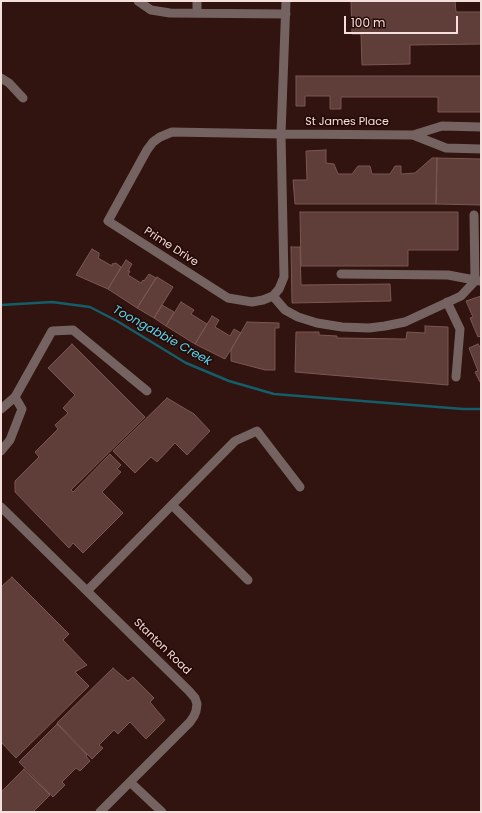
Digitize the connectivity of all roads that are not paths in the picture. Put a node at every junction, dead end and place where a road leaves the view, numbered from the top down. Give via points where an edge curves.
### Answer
1 (138, 1) edge
2 (197, 1) edge
3 (286, 1) edge
4 (196, 13) junction
5 (286, 14) junction
6 (1, 78) edge
7 (23, 98) dead end
8 (481, 126) edge
9 (281, 134) junction
10 (413, 135) junction
11 (481, 149) edge
12 (474, 215) dead end
13 (341, 274) dead end
14 (478, 281) edge
15 (273, 296) junction
16 (447, 302) junction
17 (456, 377) dead end
18 (147, 391) dead end
19 (15, 397) junction
20 (1, 409) edge
21 (1, 451) edge
22 (300, 487) dead end
23 (172, 505) junction
24 (1, 507) edge
25 (248, 580) dead end
26 (87, 591) junction
27 (130, 782) junction
28 (100, 812) edge
29 (162, 812) edge

1 - 4 street via 151,10
2 - 4 street
3 - 5 street
4 - 5 street
5 - 9 street
6 - 7 street
8 - 10 street via 442,126
9 - 10 street, St James Place
9 - 15 street via 284,278
9 - 15 street, Prime Drive via 172,132 160,137 147,150 108,221 228,298 252,302
10 - 11 street via 446,148
12 - 14 street
13 - 14 street via 448,275
14 - 16 street via 461,296
15 - 16 street via 285,310 298,317 317,323 362,328 405,322
16 - 17 street via 460,329
18 - 19 street via 73,330 52,331
19 - 20 street
19 - 21 street via 22,409 10,440
22 - 23 street via 257,431 235,441
23 - 25 street
23 - 26 street
24 - 26 street, Stanton Road
26 - 27 street, Stanton Road via 189,691 197,704 190,722
27 - 28 street, Stanton Road
27 - 29 street

